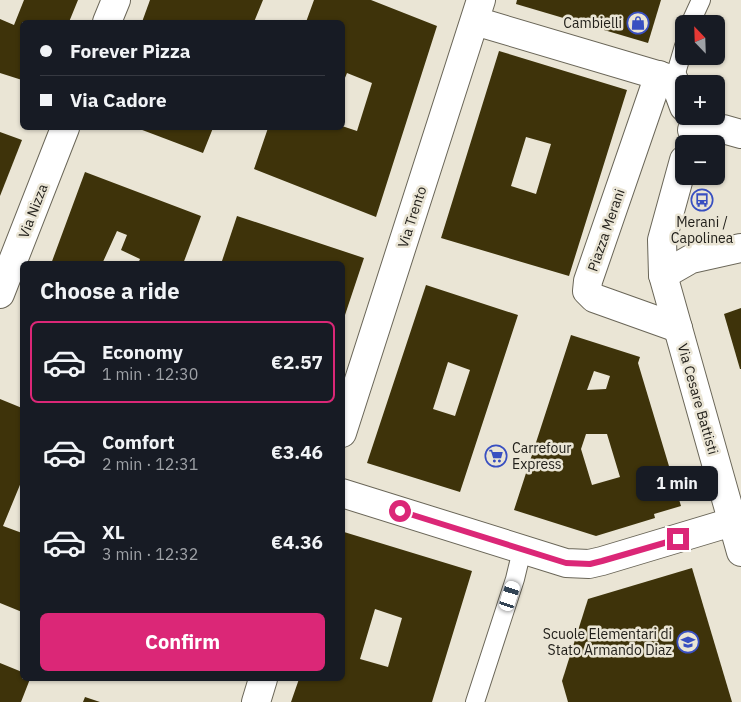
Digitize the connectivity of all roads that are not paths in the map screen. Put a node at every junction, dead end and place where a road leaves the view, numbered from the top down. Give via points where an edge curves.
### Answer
1 (116, 0) edge
2 (701, 0) edge
3 (478, 10) edge
4 (694, 15) edge
5 (108, 20) edge
6 (675, 62) edge
7 (667, 77) junction
8 (675, 95) edge
9 (694, 125) edge
10 (65, 130) edge
11 (732, 132) edge
12 (677, 185) edge
13 (741, 248) edge
14 (663, 275) junction
15 (0, 294) edge
16 (678, 328) junction
17 (345, 424) edge
18 (345, 494) edge
19 (733, 506) edge
20 (522, 550) junction
21 (741, 552) edge
22 (262, 681) edge
23 (256, 702) edge
24 (474, 702) edge

1 - 5 street
2 - 4 lane
3 - 7 street
3 - 17 street, Via Trento
6 - 7 lane, Piazza Merani
7 - 8 street
7 - 16 street, Piazza Merani via 588,281 587,291 594,298
9 - 11 street
10 - 15 street, Via Nizza
12 - 14 street via 662,240
13 - 14 street via 691,259
14 - 16 street, Via Cesare Battisti
16 - 19 street, Via Cesare Battisti
18 - 20 street
19 - 20 street via 590,564 566,563
19 - 21 street, Via Cesare Battisti
20 - 24 lane
22 - 23 street

